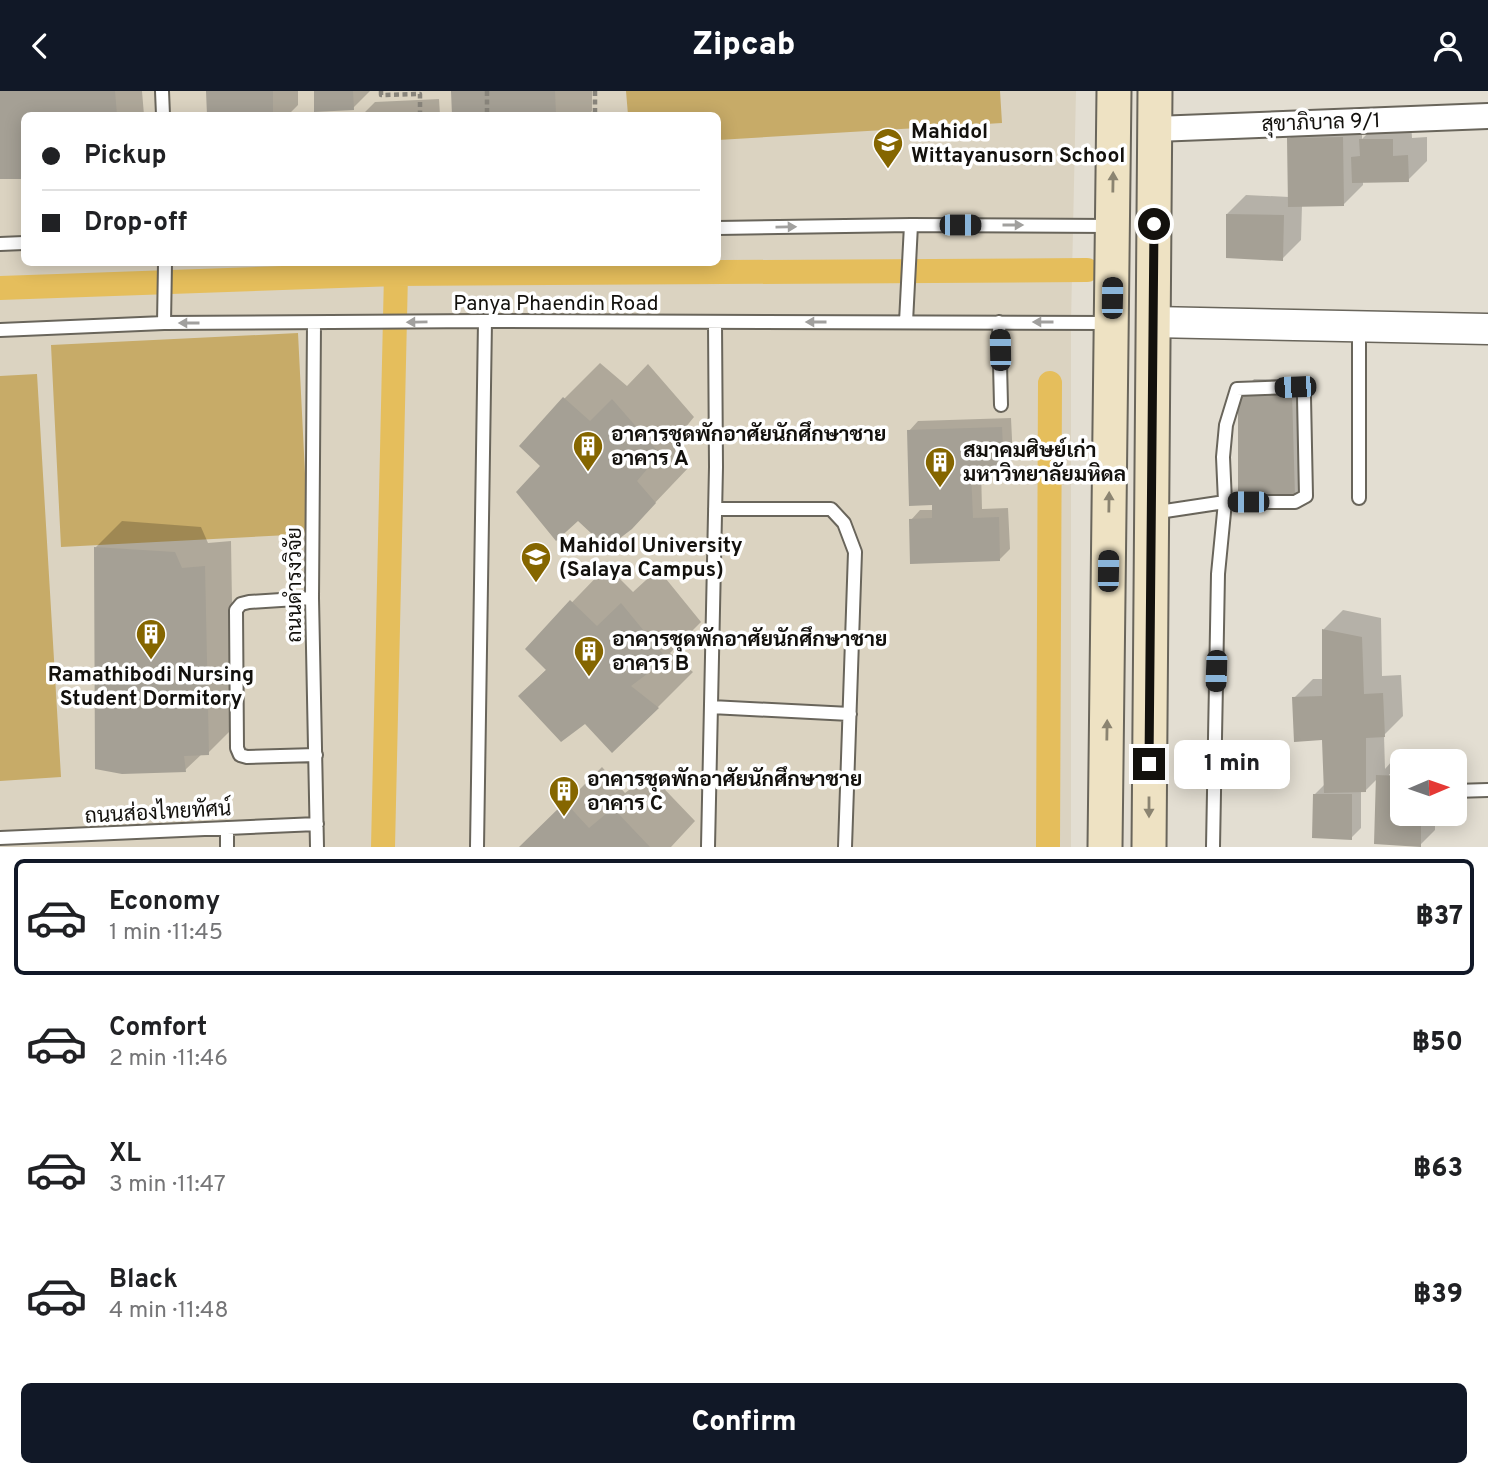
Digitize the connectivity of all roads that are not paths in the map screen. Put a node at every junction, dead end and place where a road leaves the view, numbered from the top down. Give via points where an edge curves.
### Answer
1 (162, 91) edge
2 (1114, 91) edge
3 (1155, 91) edge
4 (163, 112) edge
5 (1488, 116) edge
6 (1155, 129) junction
7 (911, 225) junction
8 (1113, 226) junction
9 (721, 228) edge
10 (21, 243) edge
11 (0, 244) edge
12 (165, 266) edge
13 (485, 321) junction
14 (906, 322) junction
15 (999, 322) junction
16 (1153, 322) junction
17 (164, 323) junction
18 (314, 323) junction
19 (715, 323) junction
20 (1112, 323) junction
21 (1359, 327) junction
22 (1488, 329) edge
23 (0, 330) edge
24 (1001, 405) dead end
25 (1359, 498) dead end
26 (1225, 502) junction
27 (715, 509) junction
28 (1152, 513) junction
29 (312, 598) junction
30 (711, 707) junction
31 (850, 714) junction
32 (316, 755) junction
33 (1488, 790) edge
34 (1467, 791) edge
35 (317, 824) junction
36 (227, 828) junction
37 (0, 838) edge
38 (227, 847) edge
39 (317, 847) edge
40 (477, 847) edge
41 (709, 847) edge
42 (845, 847) edge
43 (1105, 847) edge
44 (1149, 847) edge
45 (1213, 847) edge

1 - 4 lane
8 -> 2 main road
3 - 6 main road
5 - 6 street, สุขาภิบาล 9/1
6 - 16 main road
7 -> 8 lane
9 -> 7 lane
7 - 14 lane
8 - 20 main road
10 - 11 lane
12 - 17 lane
13 -> 18 lane, Panya Phaendin Road
13 - 19 lane, Panya Phaendin Road
13 - 40 lane
14 - 15 lane, Panya Phaendin Road
14 -> 19 lane, Panya Phaendin Road
20 -> 15 lane, Panya Phaendin Road
15 - 24 lane
16 - 20 main road
16 - 21 street
16 - 28 main road
18 -> 17 lane, Panya Phaendin Road
17 - 23 lane, Panya Phaendin Road
18 - 29 lane, ถนนดำรงวิจัย
19 - 27 lane
43 -> 20 main road
21 - 22 street
21 - 25 lane
26 - 26 lane via 1226,425 1237,389 1302,388 1306,496 1295,502
26 - 28 lane
26 - 45 lane
27 - 30 lane
27 - 31 lane via 831,509 844,523 855,552
28 -> 44 main road
29 - 32 lane, ถนนดำรงวิจัย
29 - 32 lane via 249,601 236,610 237,748 247,757
30 - 31 lane
30 - 41 lane
31 - 42 lane
32 - 35 lane, ถนนดำรงวิจัย
33 - 34 lane
35 - 36 lane, ถนนส่องไทยทัศน์
35 - 39 lane, ถนนดำรงวิจัย
36 - 37 lane, ถนนส่องไทยทัศน์
36 - 38 lane

